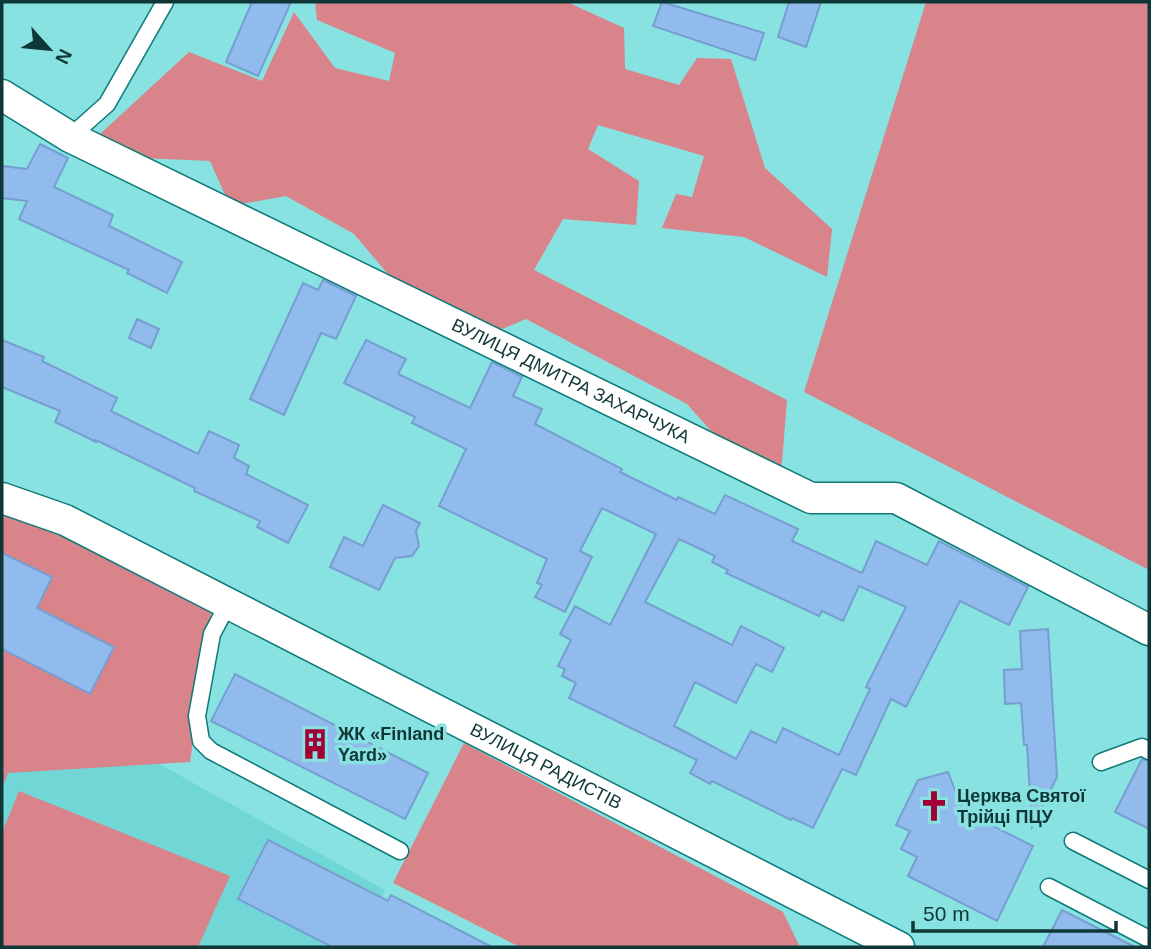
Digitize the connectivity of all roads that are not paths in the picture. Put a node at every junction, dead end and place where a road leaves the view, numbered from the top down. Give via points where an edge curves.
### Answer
1 (165, 2) edge
2 (2, 95) edge
3 (70, 136) junction
4 (2, 498) edge
5 (228, 604) junction
6 (1149, 630) edge
7 (1149, 751) edge
8 (1101, 762) dead end
9 (1073, 841) dead end
10 (400, 851) dead end
11 (1149, 880) edge
12 (1049, 887) dead end
13 (1149, 939) edge
14 (898, 947) edge

1 - 3 lane via 107,104
2 - 3 street, ВУЛИЦЯ ДМИТРА ЗАХАРЧУКА
3 - 6 street, ВУЛИЦЯ ДМИТРА ЗАХАРЧУКА via 811,498 897,498
4 - 5 street, ВУЛИЦЯ РАДИСТІВ via 65,520
5 - 10 lane via 212,634 197,716 201,741 211,751
5 - 14 street, ВУЛИЦЯ РАДИСТІВ
7 - 8 lane via 1142,747
9 - 11 lane
12 - 13 lane

